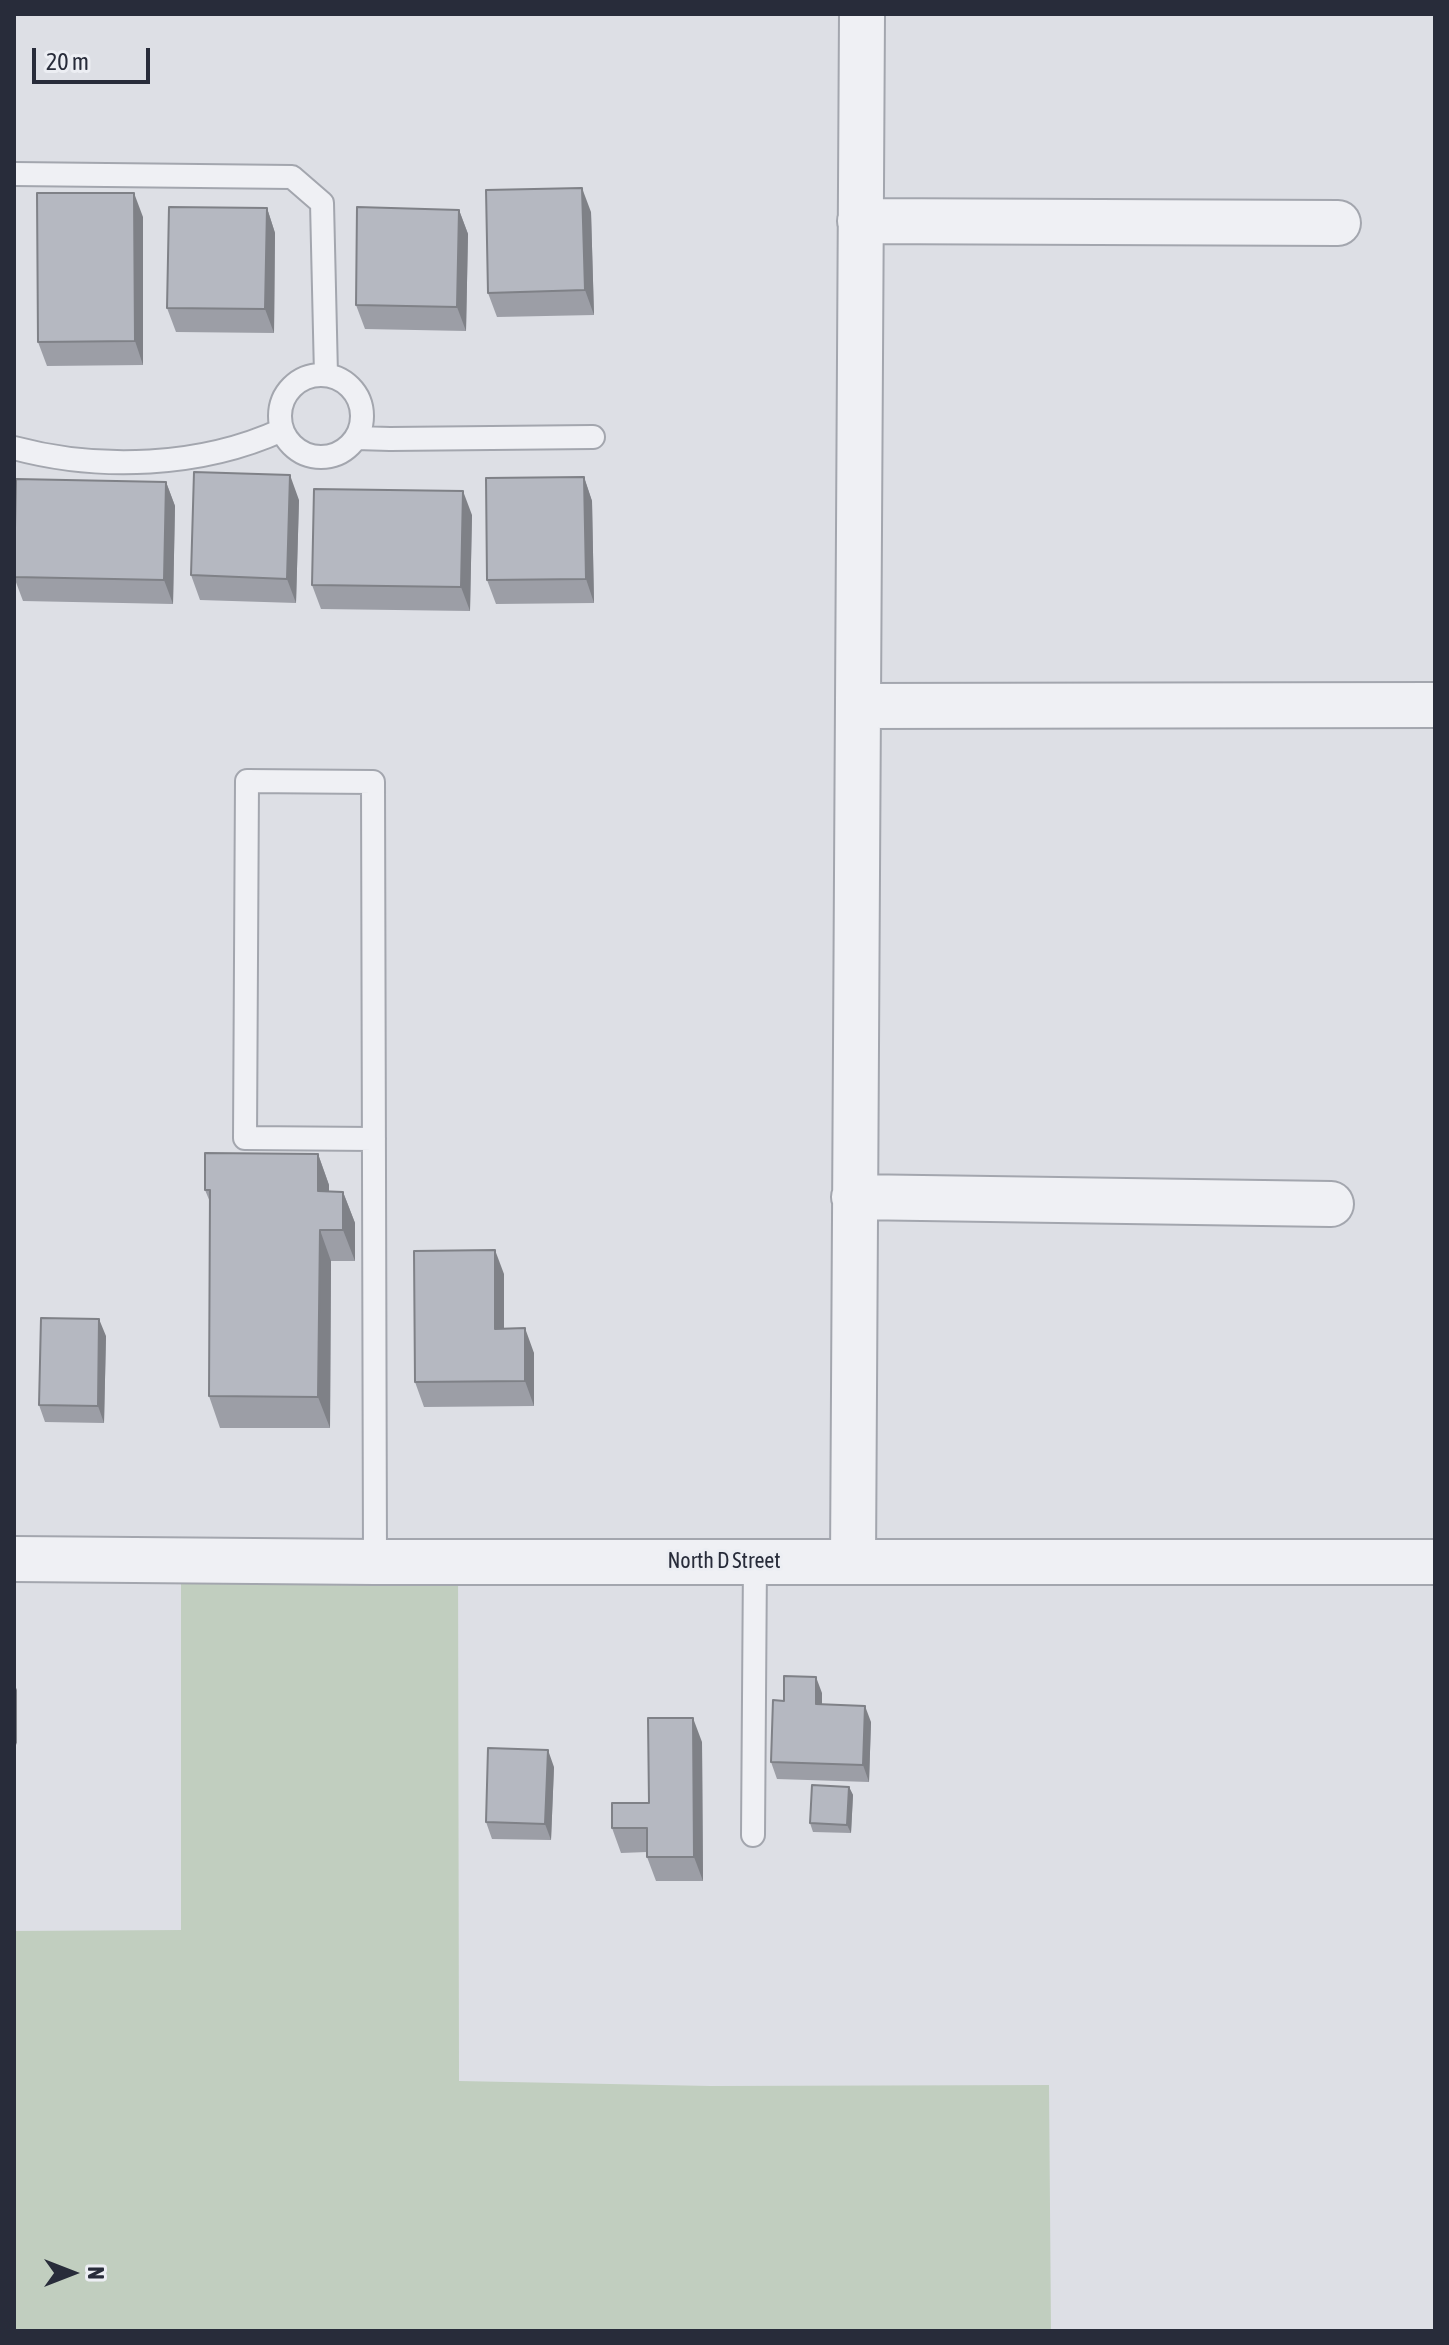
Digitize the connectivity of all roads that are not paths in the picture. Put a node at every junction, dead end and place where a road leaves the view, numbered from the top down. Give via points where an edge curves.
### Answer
1 (862, 14) edge
2 (14, 174) edge
3 (860, 221) junction
4 (1338, 223) dead end
5 (326, 375) junction
6 (282, 430) junction
7 (593, 437) dead end
8 (356, 438) junction
9 (14, 448) edge
10 (1435, 705) edge
11 (858, 706) junction
12 (374, 1139) junction
13 (854, 1197) junction
14 (1331, 1204) dead end
15 (14, 1559) edge
16 (755, 1561) junction
17 (853, 1561) junction
18 (375, 1562) junction
19 (1435, 1562) edge
20 (753, 1835) dead end

1 - 3 street
2 - 5 lane via 292,177 322,203
3 - 4 street
3 - 11 street
5 - 6 lane via 299,381 289,391 279,417
5 - 8 lane via 339,378 358,398 362,425
6 - 8 lane via 298,451 323,458 348,448
6 - 9 lane via 199,456 148,461 67,458
7 - 8 lane
10 - 11 street
11 - 13 street
12 - 12 lane via 373,782 247,781 245,1138
12 - 18 lane
13 - 14 street
13 - 17 street
15 - 18 street, North D Street
16 - 17 street, North D Street
16 - 18 street, North D Street
16 - 20 lane
17 - 19 street, North D Street

